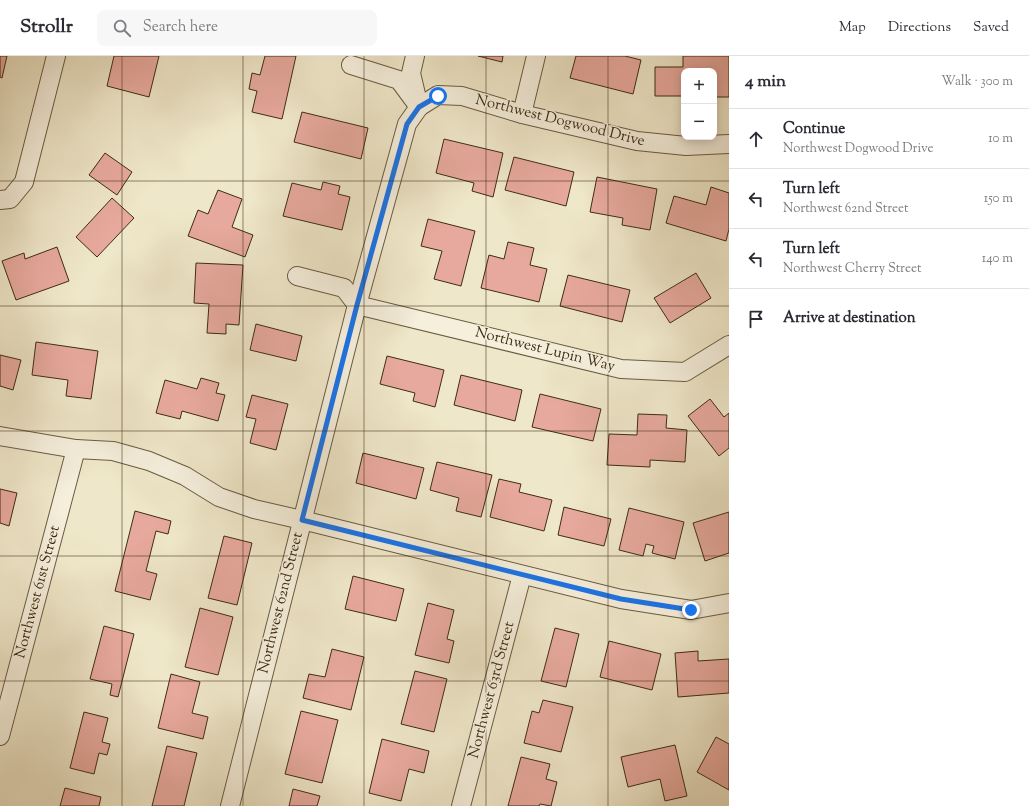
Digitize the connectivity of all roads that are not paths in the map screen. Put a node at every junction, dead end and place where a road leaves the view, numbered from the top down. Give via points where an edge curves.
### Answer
1 (56, 56) edge
2 (415, 56) edge
3 (536, 56) edge
4 (351, 64) dead end
5 (419, 107) junction
6 (522, 114) junction
7 (729, 144) edge
8 (5, 200) edge
9 (297, 276) dead end
10 (357, 305) junction
11 (729, 345) edge
12 (0, 436) edge
13 (76, 449) junction
14 (302, 520) junction
15 (522, 575) junction
16 (729, 603) edge
17 (0, 736) edge
18 (230, 806) edge
19 (461, 806) edge

1 - 8 street via 24,182
2 - 5 street via 411,73
3 - 6 street
4 - 5 street via 399,80
5 - 6 street, Northwest Dogwood Drive via 438,96 462,96
5 - 10 street, Northwest 62nd Street via 407,124
6 - 7 street, Northwest Dogwood Drive via 637,141 686,146
9 - 10 street via 344,288
10 - 11 street, Northwest Lupin Way via 621,369 685,372
10 - 14 street, Northwest 62nd Street
12 - 13 street
13 - 14 street via 113,452 149,461 185,476 219,498
13 - 17 street, Northwest 61st Street
14 - 15 street
14 - 18 street, Northwest 62nd Street
15 - 16 street via 621,599 691,610
15 - 19 street, Northwest 63rd Street

